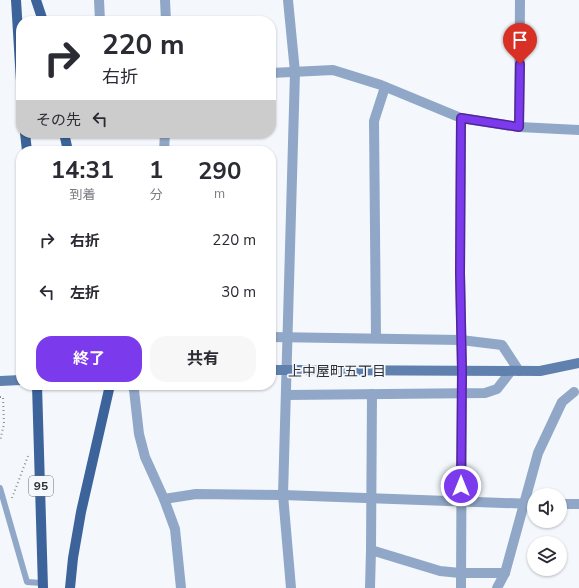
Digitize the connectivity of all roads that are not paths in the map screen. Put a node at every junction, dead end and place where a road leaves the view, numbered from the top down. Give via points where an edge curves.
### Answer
1 (16, 0) edge
2 (36, 0) edge
3 (99, 0) edge
4 (165, 0) edge
5 (288, 0) edge
6 (520, 0) edge
7 (17, 16) edge
8 (41, 16) edge
9 (100, 16) edge
10 (166, 16) edge
11 (295, 72) junction
12 (276, 73) edge
13 (385, 87) junction
14 (461, 118) junction
15 (519, 127) junction
16 (579, 130) edge
17 (276, 337) edge
18 (287, 337) junction
19 (376, 338) junction
20 (461, 340) junction
21 (579, 363) edge
22 (276, 370) edge
23 (462, 371) junction
24 (515, 371) junction
25 (16, 380) edge
26 (0, 381) edge
27 (37, 390) edge
28 (109, 390) edge
29 (134, 390) edge
30 (574, 392) dead end
31 (372, 394) junction
32 (461, 394) junction
33 (287, 395) junction
34 (0, 488) edge
35 (283, 495) junction
36 (372, 498) junction
37 (164, 499) junction
38 (461, 502) junction
39 (523, 504) junction
40 (527, 504) edge
41 (567, 504) edge
42 (579, 504) edge
43 (371, 550) junction
44 (460, 573) junction
45 (505, 573) junction
46 (43, 585) edge
47 (70, 588) edge
48 (181, 588) edge
49 (291, 588) edge
50 (370, 588) edge
51 (461, 588) edge
52 (497, 588) edge

1 - 7 main road
2 - 8 main road
3 - 9 street
4 - 10 street
5 - 11 street
6 - 15 street
11 - 12 street
11 - 13 street via 333,70
11 - 18 street
13 - 14 street
13 - 19 street via 374,121
14 - 15 street
14 - 20 street
15 - 16 street
17 - 18 street
18 - 19 street
18 - 33 street
19 - 20 street
20 - 23 street
20 - 24 street via 502,345
21 - 24 street via 540,371
22 - 23 street, bridge
23 - 24 street
23 - 32 street
24 - 32 street via 497,388 485,393
25 - 26 street
27 - 46 main road, 95
28 - 47 main road via 81,512
29 - 37 street via 138,434 145,457
30 - 39 street via 562,402 550,426 538,453
31 - 32 street
31 - 33 street
31 - 36 street
32 - 38 street
33 - 35 street
34 - 46 lane via 27,582
35 - 36 street
35 - 37 street via 196,494
35 - 49 street
36 - 38 street
36 - 43 street
37 - 48 street via 175,529
38 - 39 street
38 - 44 street
39 - 40 street
39 - 45 street
41 - 42 street
43 - 44 street via 440,571
43 - 50 street
44 - 45 street
44 - 51 street
45 - 52 street

